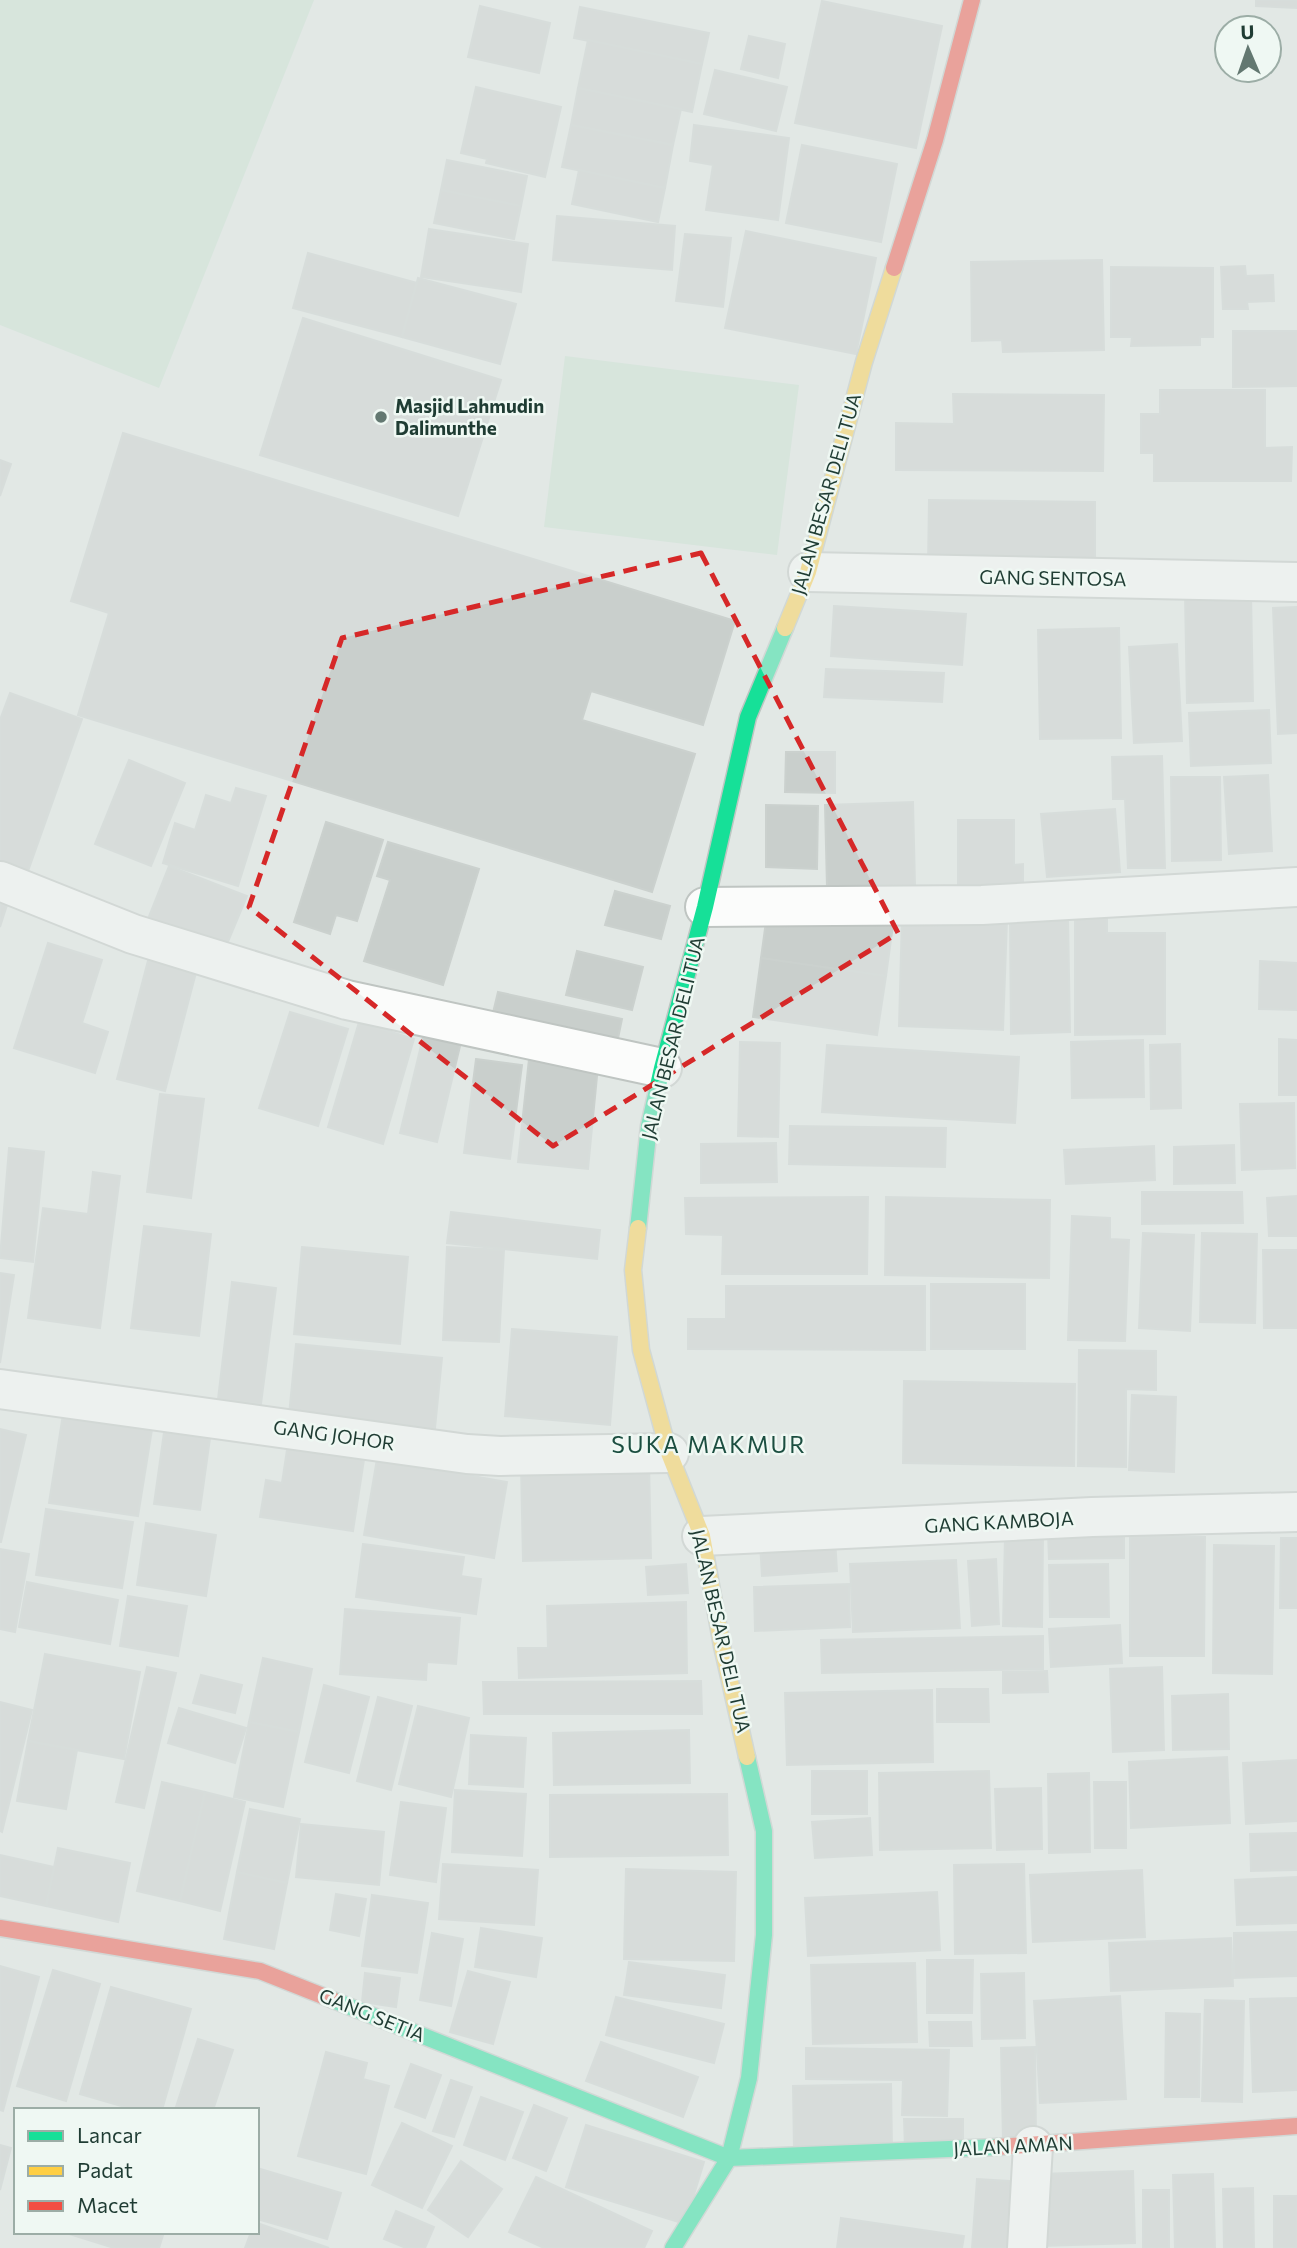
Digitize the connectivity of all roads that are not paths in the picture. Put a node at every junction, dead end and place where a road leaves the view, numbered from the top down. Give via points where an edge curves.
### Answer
1 (972, 0) edge
2 (808, 572) junction
3 (1297, 583) edge
4 (0, 881) edge
5 (1297, 887) edge
6 (705, 907) junction
7 (662, 1068) junction
8 (0, 1390) edge
9 (669, 1453) junction
10 (1297, 1512) edge
11 (702, 1536) junction
12 (0, 1928) edge
13 (1297, 2126) edge
14 (1033, 2146) junction
15 (729, 2158) junction
16 (673, 2248) edge
17 (1027, 2248) edge

1 - 2 main road, JALAN BESAR DELI TUA via 935,140 864,362
2 - 3 street, GANG SENTOSA
2 - 6 main road, JALAN BESAR DELI TUA via 748,717
4 - 7 street via 133,934 347,1000
5 - 6 street via 982,905
6 - 7 main road, JALAN BESAR DELI TUA
7 - 9 main road, JALAN BESAR DELI TUA via 649,1126 632,1270 640,1350
8 - 9 street, GANG JOHOR via 467,1454
9 - 11 main road, JALAN BESAR DELI TUA
10 - 11 street, GANG KAMBOJA
11 - 15 main road, JALAN BESAR DELI TUA via 765,1831 764,1935 749,2077
12 - 15 main road, GANG SETIA via 260,1971
13 - 14 main road, JALAN AMAN
14 - 15 main road, JALAN AMAN
14 - 17 street
15 - 16 main road, JALAN BESAR DELI TUA

